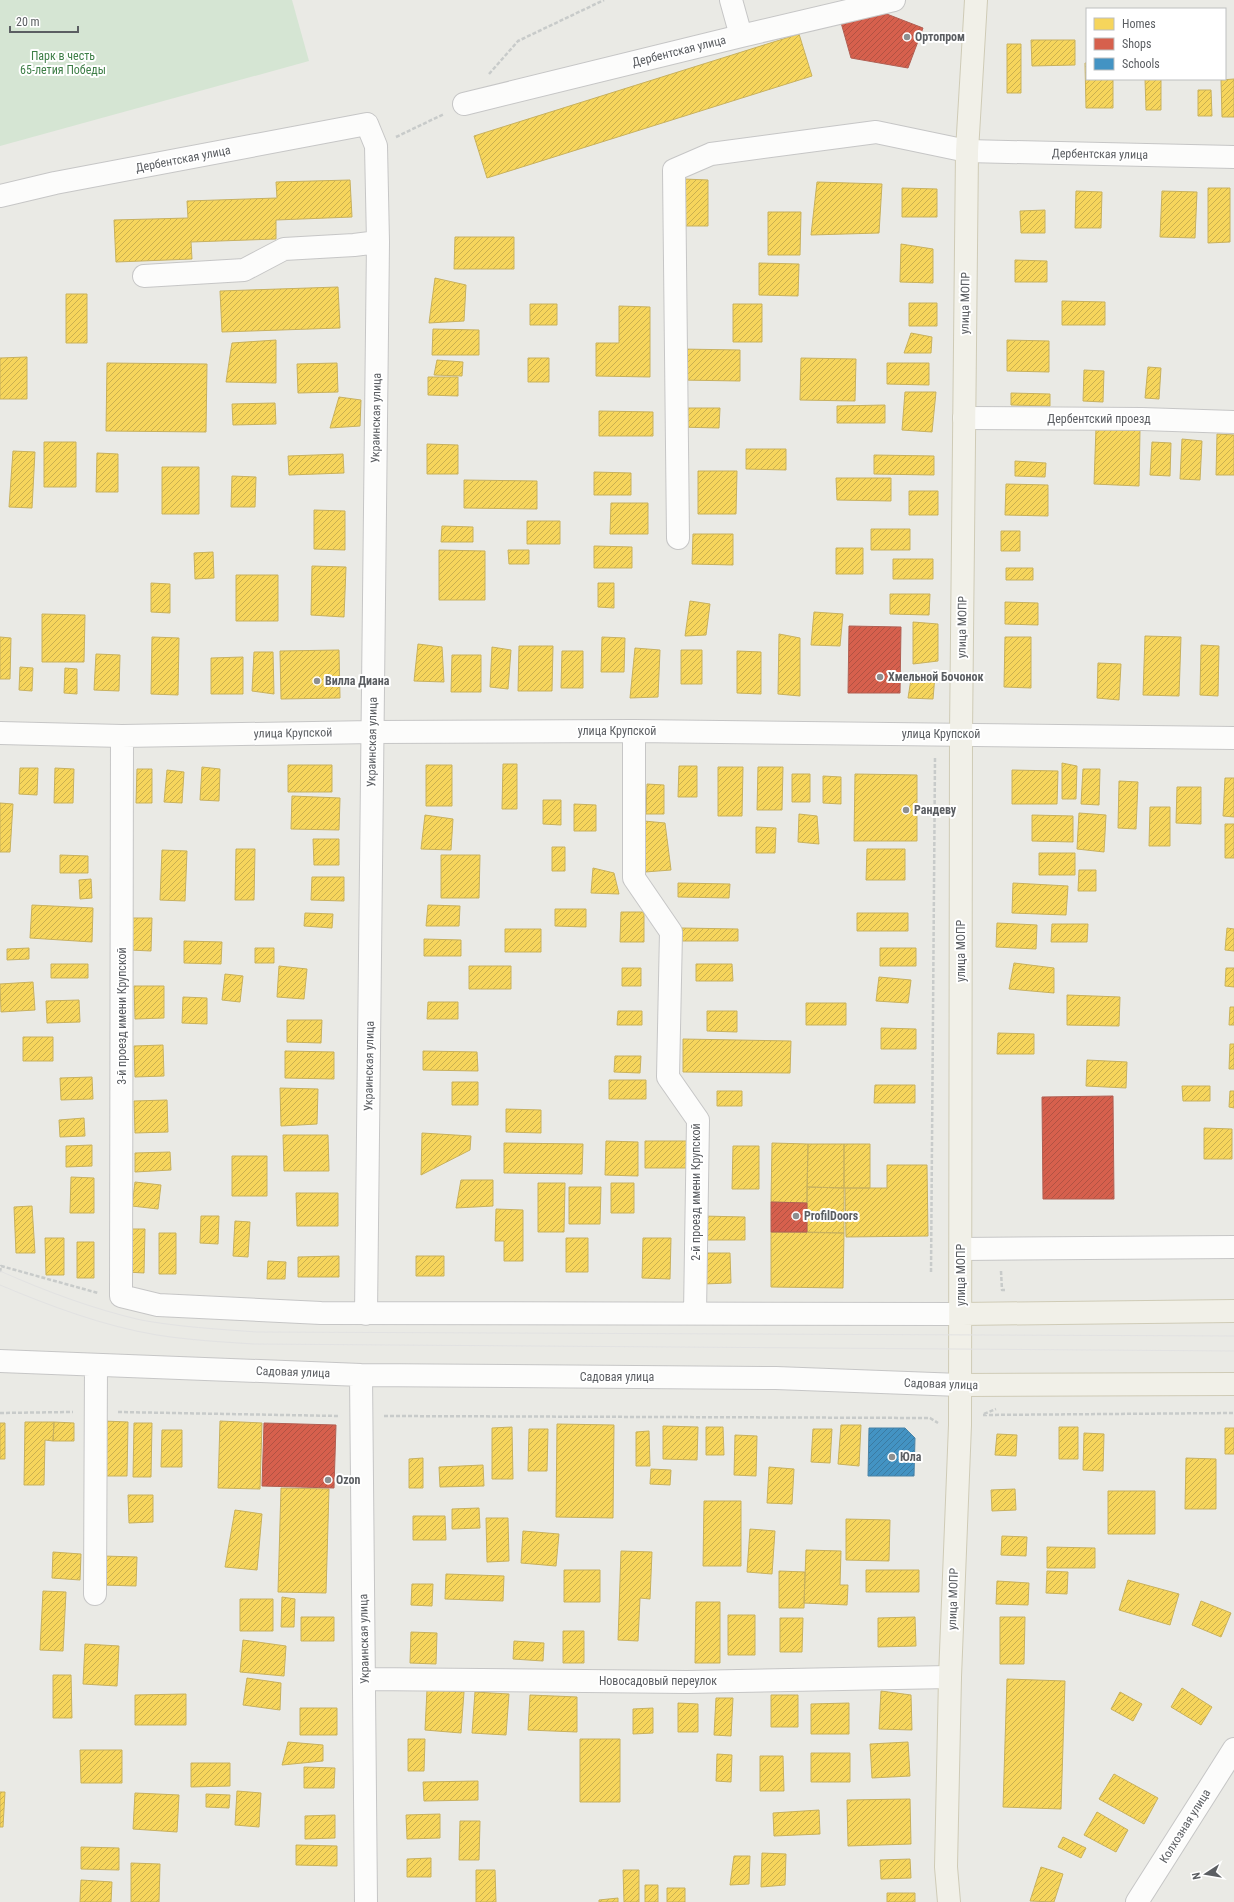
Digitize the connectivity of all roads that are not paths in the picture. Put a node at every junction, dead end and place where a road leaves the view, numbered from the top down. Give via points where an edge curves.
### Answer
1 (731, 0) edge
2 (894, 0) edge
3 (976, 0) edge
4 (741, 36) junction
5 (464, 104) road end
6 (367, 124) joint
7 (967, 151) junction
8 (1234, 157) edge
9 (0, 196) edge
10 (378, 242) junction
11 (144, 276) dead end
12 (964, 418) junction
13 (1234, 422) edge
14 (678, 538) dead end
15 (634, 731) junction
16 (372, 732) junction
17 (0, 733) edge
18 (961, 734) junction
19 (122, 736) junction
20 (1234, 738) edge
21 (1234, 1247) edge
22 (961, 1249) junction
23 (1234, 1311) edge
24 (695, 1313) junction
25 (366, 1314) junction
26 (961, 1314) junction
27 (0, 1361) edge
28 (96, 1365) junction
29 (361, 1375) junction
30 (1234, 1384) edge
31 (960, 1385) junction
32 (95, 1594) dead end
33 (950, 1677) junction
34 (365, 1679) junction
35 (1234, 1749) edge
36 (366, 1902) edge
37 (950, 1902) edge
38 (1137, 1902) edge

1 - 4 street
2 - 4 street, Дербентская улица
3 - 7 main road, улица МОПР
4 - 5 street, Дербентская улица
6 - 9 street, Дербентская улица via 55,183
6 - 10 street, Украинская улица via 376,146
7 - 8 street, Дербентская улица
7 - 12 main road, улица МОПР
7 - 14 street, Дербентская улица via 876,132 711,154 674,170
10 - 11 street via 284,248 244,270
10 - 16 street, Украинская улица
12 - 13 street, Дербентский проезд
12 - 18 main road, улица МОПР
15 - 16 street, улица Крупской
15 - 18 street, улица Крупской
15 - 24 street, 2-й проезд имени Крупской via 634,878 672,932 668,1077 698,1120
16 - 19 street, улица Крупской
16 - 25 street, Украинская улица
17 - 19 street, улица Крупской
18 - 20 street, улица Крупской
18 - 22 main road, улица МОПР
19 - 25 street, 3-й проезд имени Крупской via 121,1296 158,1305
21 - 22 street
22 - 26 main road, улица МОПР
23 - 26 main road
24 - 25 street
24 - 26 street
26 - 31 main road, улица МОПР
27 - 28 street, Садовая улица
28 - 29 street, Садовая улица
28 - 32 street
29 - 31 street, Садовая улица via 776,1378
29 - 34 street, Украинская улица
30 - 31 main road, Садовая улица
31 - 33 main road, улица МОПР
33 - 34 street, Новосадовый переулок via 687,1682
33 - 37 main road, улица МОПР via 946,1867
34 - 36 street, Украинская улица
35 - 38 street, Колхозная улица

